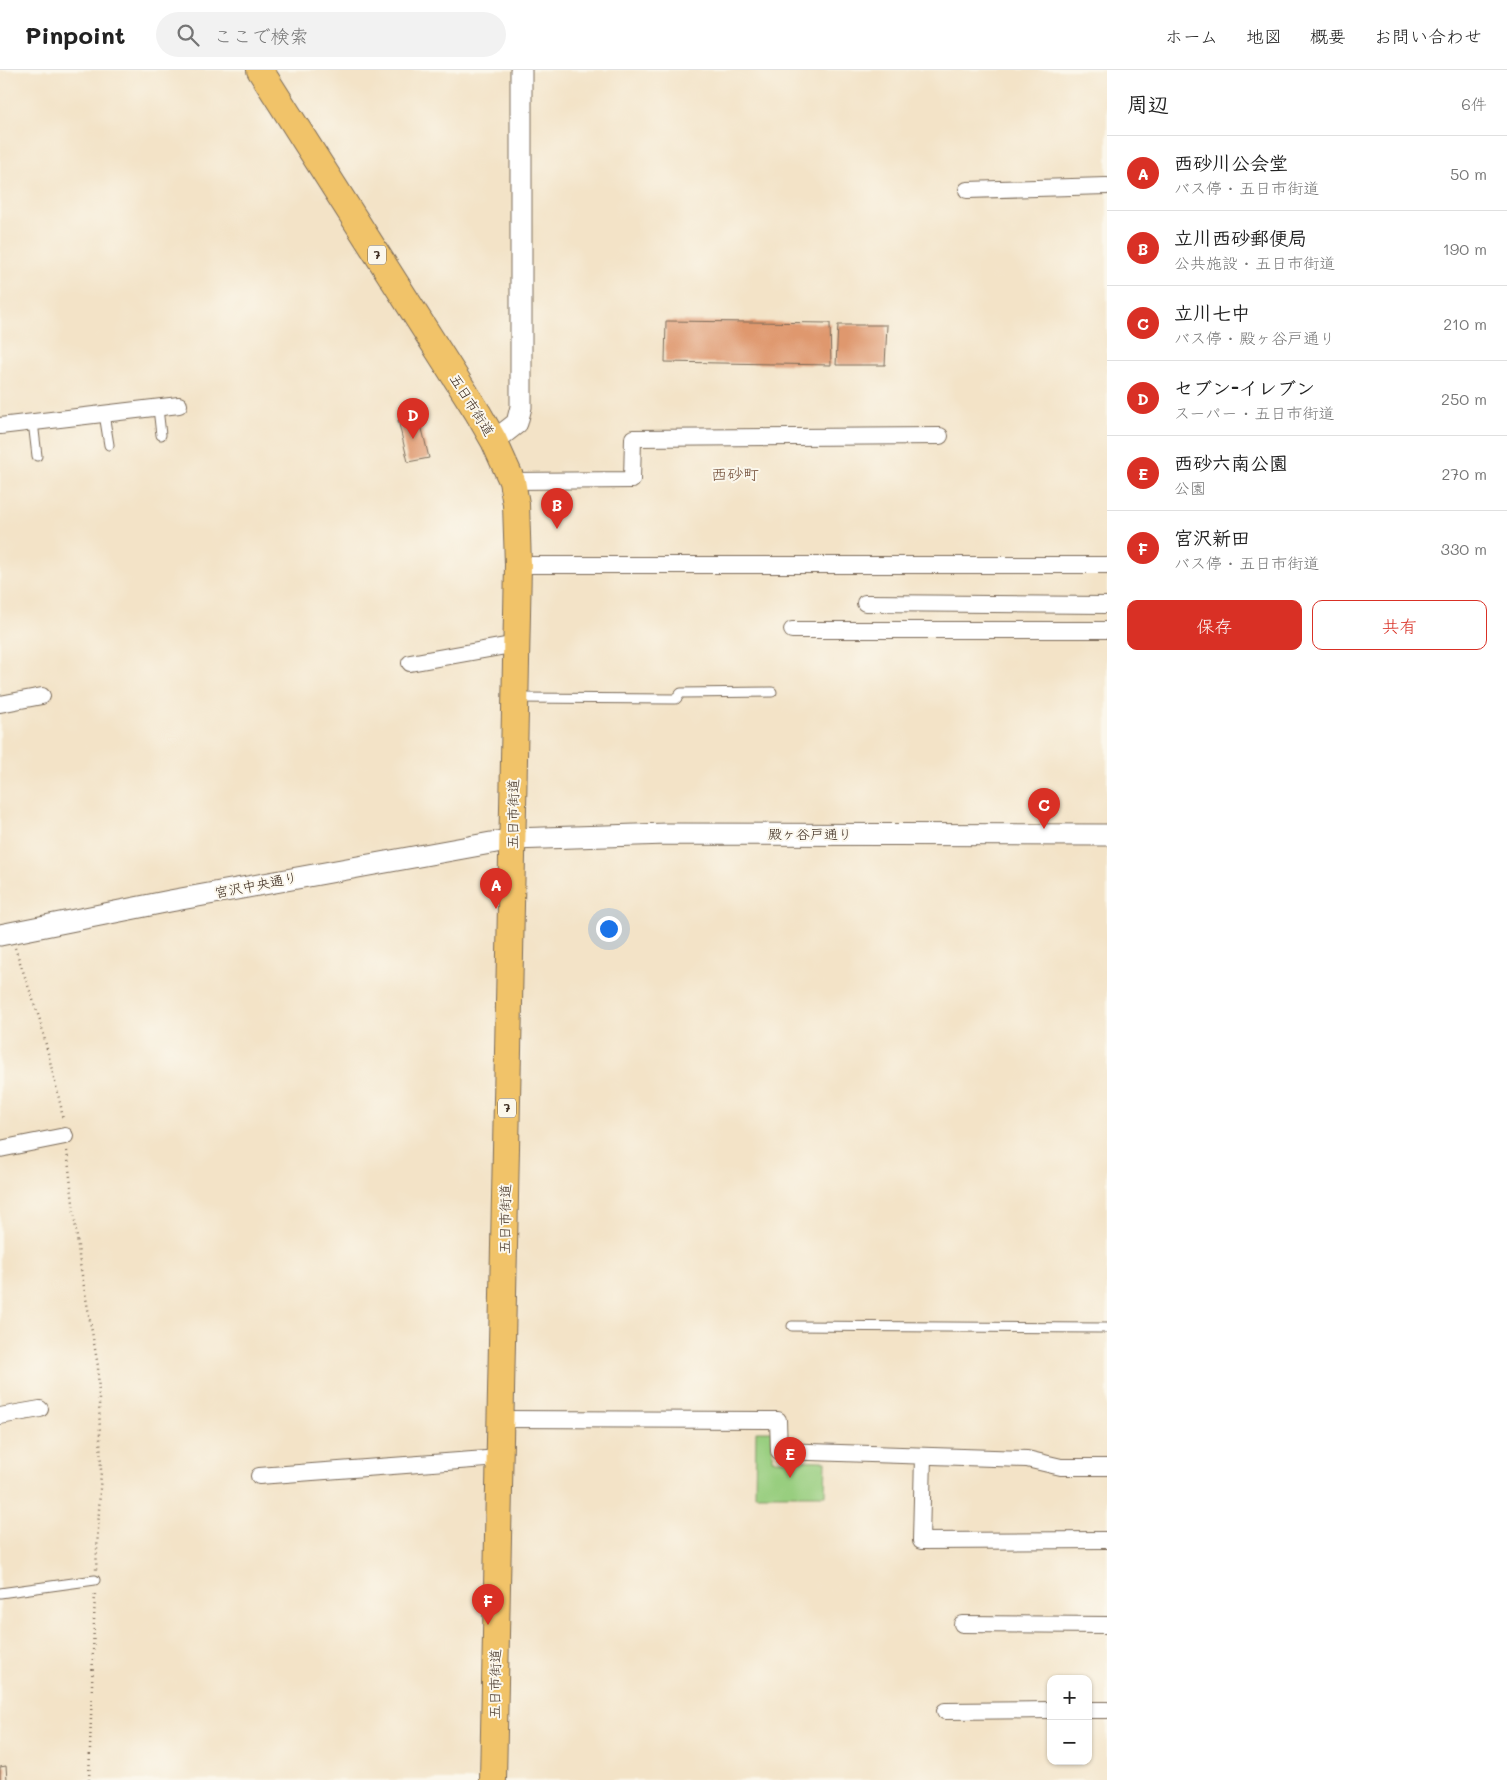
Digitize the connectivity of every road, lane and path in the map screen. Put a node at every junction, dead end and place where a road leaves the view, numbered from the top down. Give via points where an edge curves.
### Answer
1 (260, 70) edge
2 (521, 70) edge
3 (1107, 186) edge
4 (967, 190) dead end
5 (179, 405) dead end
6 (158, 408) junction
7 (104, 414) junction
8 (33, 422) junction
9 (0, 426) edge
10 (161, 435) dead end
11 (940, 436) dead end
12 (494, 441) junction
13 (109, 445) dead end
14 (37, 456) dead end
15 (512, 481) junction
16 (518, 566) junction
17 (1107, 566) edge
18 (866, 603) dead end
19 (919, 604) junction
20 (1107, 605) edge
21 (792, 630) dead end
22 (919, 630) junction
23 (1107, 630) edge
24 (516, 644) junction
25 (410, 663) dead end
26 (772, 692) dead end
27 (42, 696) dead end
28 (515, 698) junction
29 (0, 704) edge
30 (1107, 835) edge
31 (513, 839) junction
32 (5, 934) edge
33 (65, 1136) junction
34 (0, 1149) edge
35 (792, 1326) dead end
36 (1107, 1328) edge
37 (40, 1409) dead end
38 (0, 1416) edge
39 (500, 1418) junction
40 (923, 1456) junction
41 (499, 1458) junction
42 (1107, 1467) edge
43 (259, 1476) dead end
44 (1107, 1540) edge
45 (95, 1580) junction
46 (0, 1593) edge
47 (962, 1624) dead end
48 (1107, 1625) edge
49 (1047, 1710) edge
50 (1092, 1710) edge
51 (1107, 1710) edge
52 (945, 1711) dead end
53 (89, 1780) edge
54 (493, 1780) edge

1 - 12 main road, 五日市街道 / 7
2 - 12 street via 521,407 517,423
3 - 4 street
5 - 6 street
6 - 7 street
6 - 10 lane
7 - 8 street
7 - 13 lane
8 - 9 street
8 - 14 lane
11 - 15 street via 633,438 632,480
12 - 15 main road, 五日市街道 / 7
15 - 16 main road, 五日市街道 / 7
16 - 17 street
16 - 24 main road, 五日市街道 / 7
18 - 19 street
19 - 20 street
19 - 22 street
21 - 22 street
22 - 23 street
24 - 25 street
24 - 28 main road, 五日市街道 / 7
26 - 28 lane via 682,693 676,699
27 - 29 street
28 - 31 main road, 五日市街道 / 7
30 - 31 street, 殿ヶ谷戸通り via 677,834
31 - 32 street, 宮沢中央通り
31 - 39 main road, 五日市街道 / 7
32 - 33 path via 40,1020
33 - 34 street
33 - 45 path via 80,1264 98,1366 101,1470
35 - 36 lane
37 - 38 street
39 - 40 street via 778,1420 779,1451
39 - 41 main road, 五日市街道 / 7
40 - 42 street via 1027,1459 1061,1467
40 - 44 street via 921,1541
41 - 43 street
41 - 54 main road, 五日市街道 / 7
45 - 46 lane
45 - 53 path
47 - 48 street
49 - 52 street
50 - 51 street

